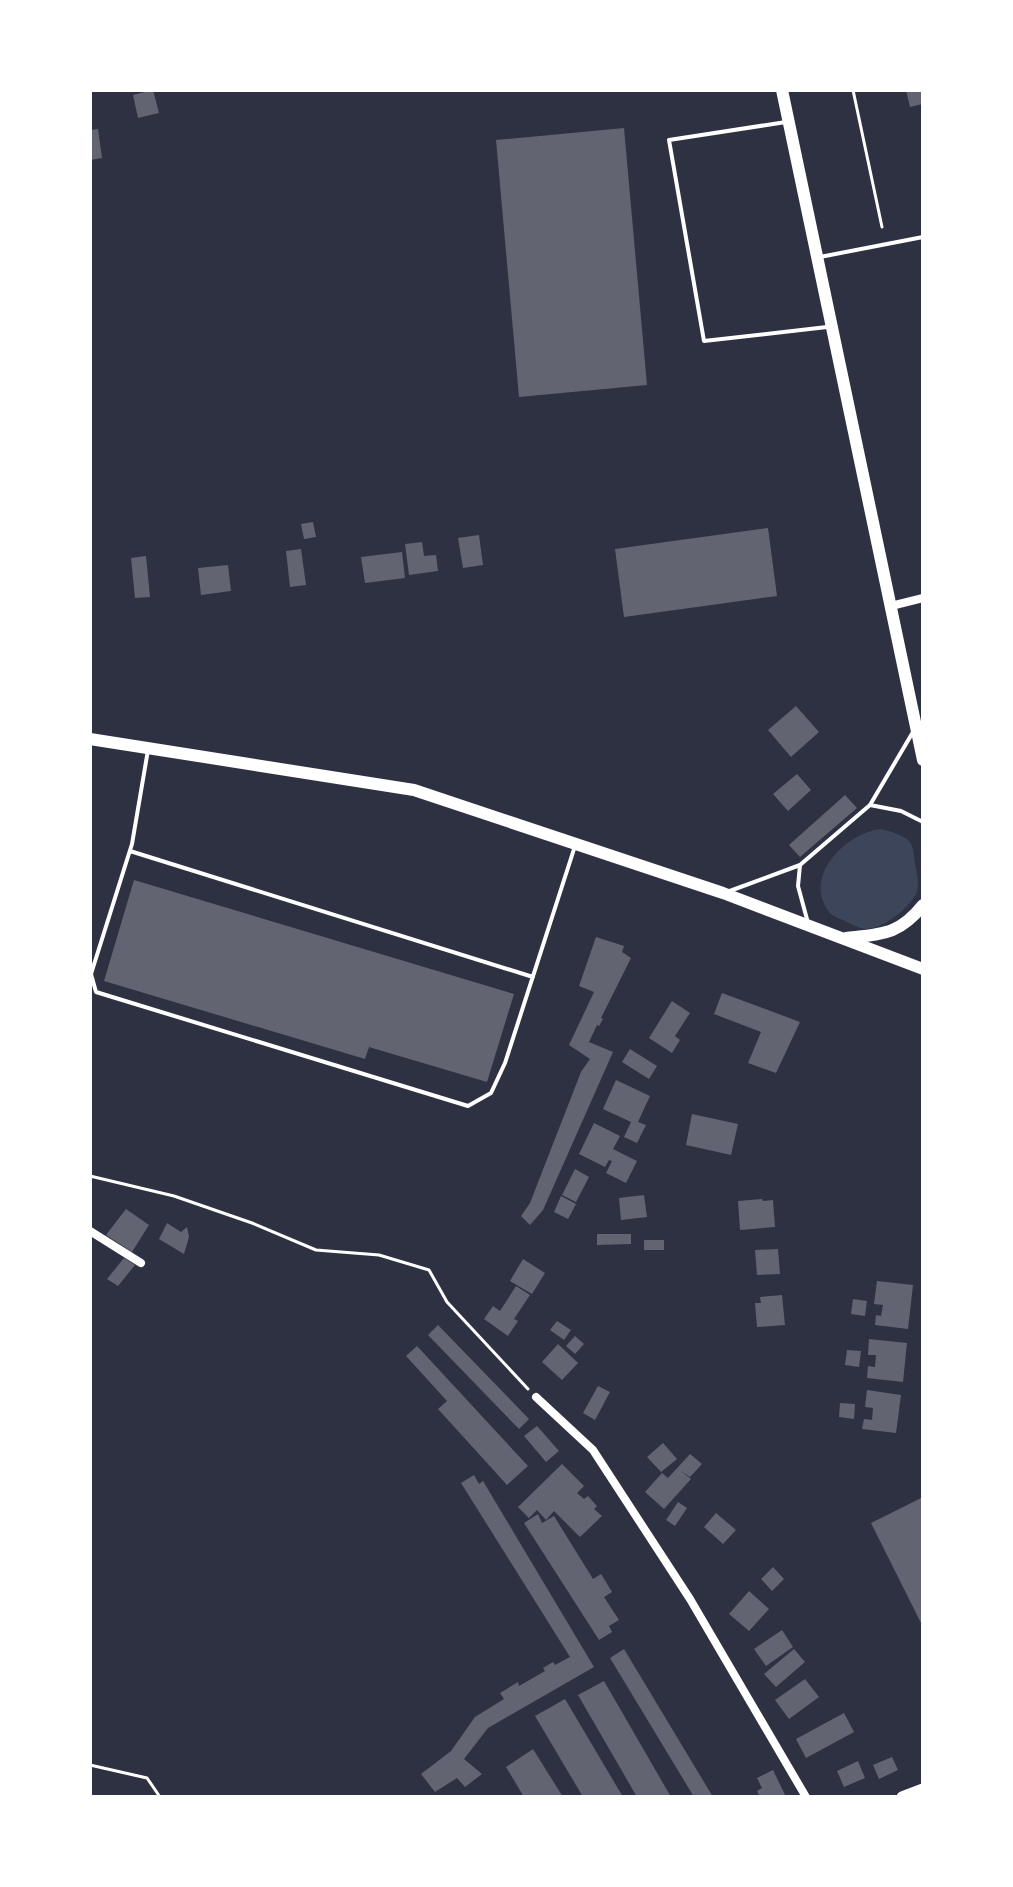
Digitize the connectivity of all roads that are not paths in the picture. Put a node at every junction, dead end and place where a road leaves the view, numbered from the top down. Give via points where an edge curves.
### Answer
1 (782, 90) edge
2 (789, 122) junction
3 (923, 237) edge
4 (818, 258) junction
5 (832, 326) junction
6 (923, 598) edge
7 (891, 606) junction
8 (916, 726) junction
9 (90, 739) edge
10 (149, 748) junction
11 (923, 760) edge
12 (870, 805) junction
13 (923, 822) edge
14 (576, 844) junction
15 (130, 851) junction
16 (800, 865) junction
17 (723, 893) junction
18 (923, 905) edge
19 (809, 925) junction
20 (843, 939) junction
21 (923, 969) edge
22 (533, 977) junction
23 (90, 1231) edge
24 (141, 1263) dead end
25 (536, 1397) road end
26 (923, 1789) edge
27 (907, 1796) edge
28 (806, 1797) edge

1 - 2 main road
2 - 4 main road
2 - 5 lane via 669,140 704,341
3 - 4 lane
4 - 5 main road
5 - 7 main road
6 - 7 street
7 - 8 main road
8 - 11 main road
8 - 12 lane
9 - 10 main road
10 - 14 main road via 414,790
10 - 15 lane
12 - 13 lane
12 - 16 lane
14 - 17 main road
14 - 22 lane
15 - 22 lane
15 - 22 lane via 91,974 96,992 468,1106 491,1093
16 - 17 lane
16 - 19 lane via 798,886
17 - 19 main road
18 - 20 main road via 909,922 889,933
19 - 20 main road
20 - 21 main road
23 - 24 street
25 - 28 street via 593,1450 690,1599
26 - 27 street

